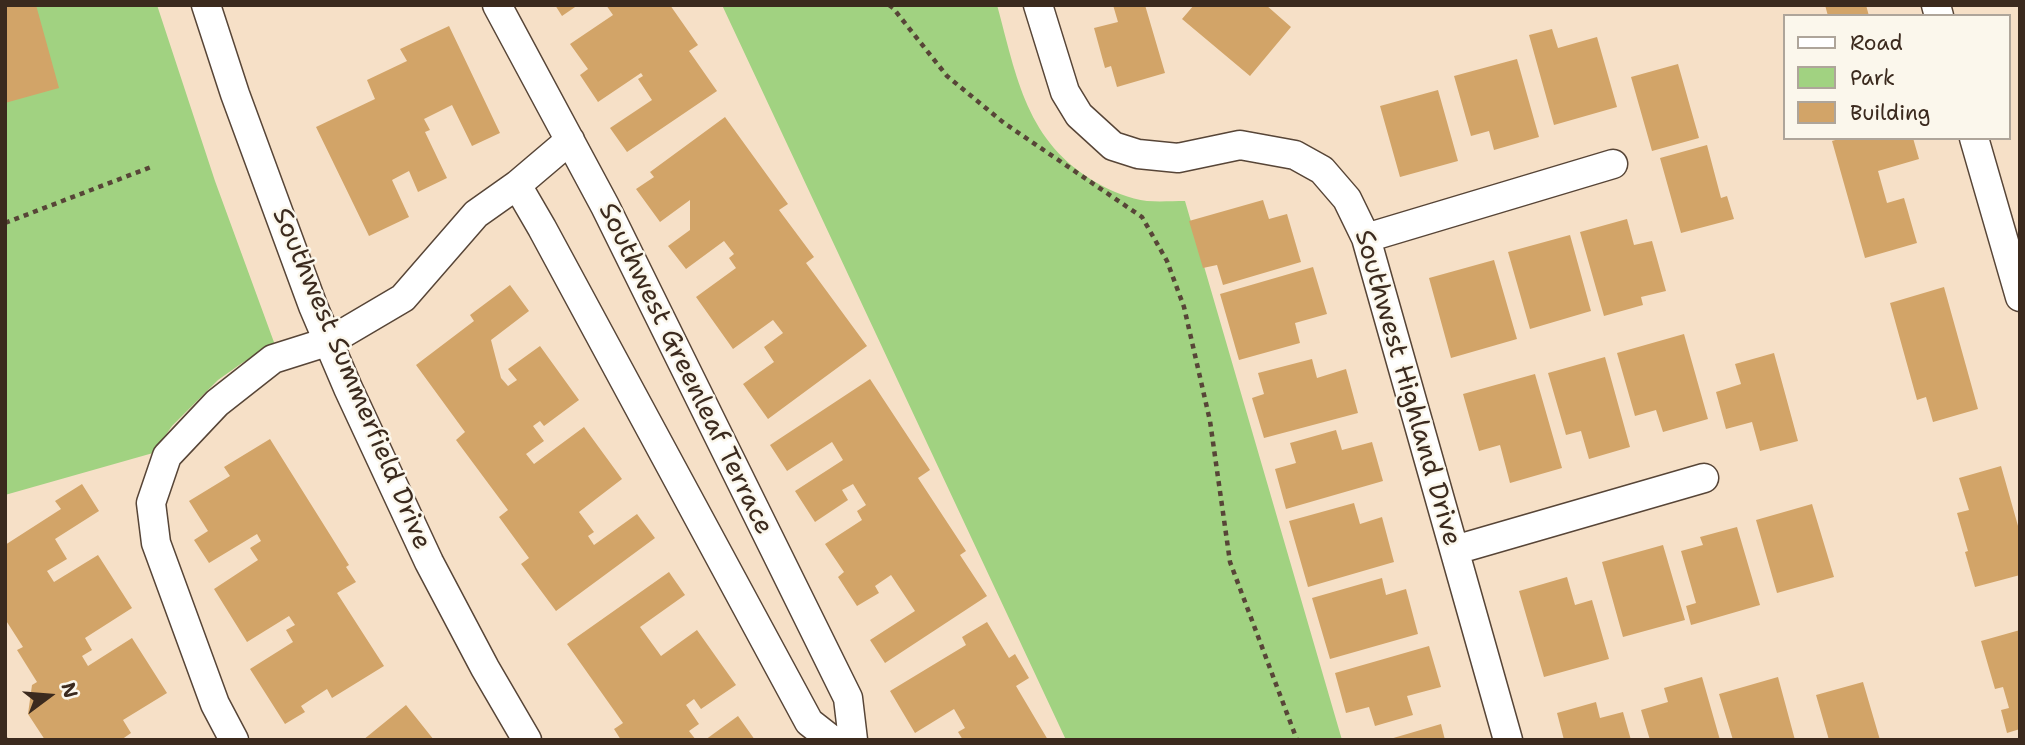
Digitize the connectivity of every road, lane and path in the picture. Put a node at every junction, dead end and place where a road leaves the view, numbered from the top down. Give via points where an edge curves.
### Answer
1 (206, 5) edge
2 (497, 5) edge
3 (889, 5) edge
4 (1038, 5) edge
5 (570, 140) junction
6 (1975, 140) edge
7 (1613, 164) dead end
8 (151, 167) dead end
9 (517, 185) junction
10 (5, 223) edge
11 (1366, 237) junction
12 (2020, 297) edge
13 (330, 341) junction
14 (1704, 478) dead end
15 (1455, 550) junction
16 (234, 740) edge
17 (527, 740) edge
18 (832, 740) edge
19 (853, 740) edge
20 (1297, 740) edge
21 (1508, 740) edge

1 - 13 street, Southwest Summerfield Drive via 313,306
2 - 5 street, Southwest Greenleaf Terrace
3 - 20 path via 947,76 1004,122 1142,217 1167,261 1184,307 1210,421 1230,562
4 - 11 street, Southwest Highland Drive via 1065,92 1079,114 1113,146 1178,158 1240,145 1295,155 1322,170 1347,199
5 - 9 street
5 - 19 street, Southwest Greenleaf Terrace via 848,698
6 - 12 street
7 - 11 street
8 - 10 path
9 - 13 street via 476,214 403,298
9 - 18 street, Southwest Greenleaf Terrace via 809,722
11 - 15 street, Southwest Highland Drive
13 - 16 street via 273,359 217,403 167,456 151,503 156,543 215,704
13 - 17 street, Southwest Summerfield Drive via 429,562
14 - 15 street
15 - 21 street, Southwest Highland Drive

